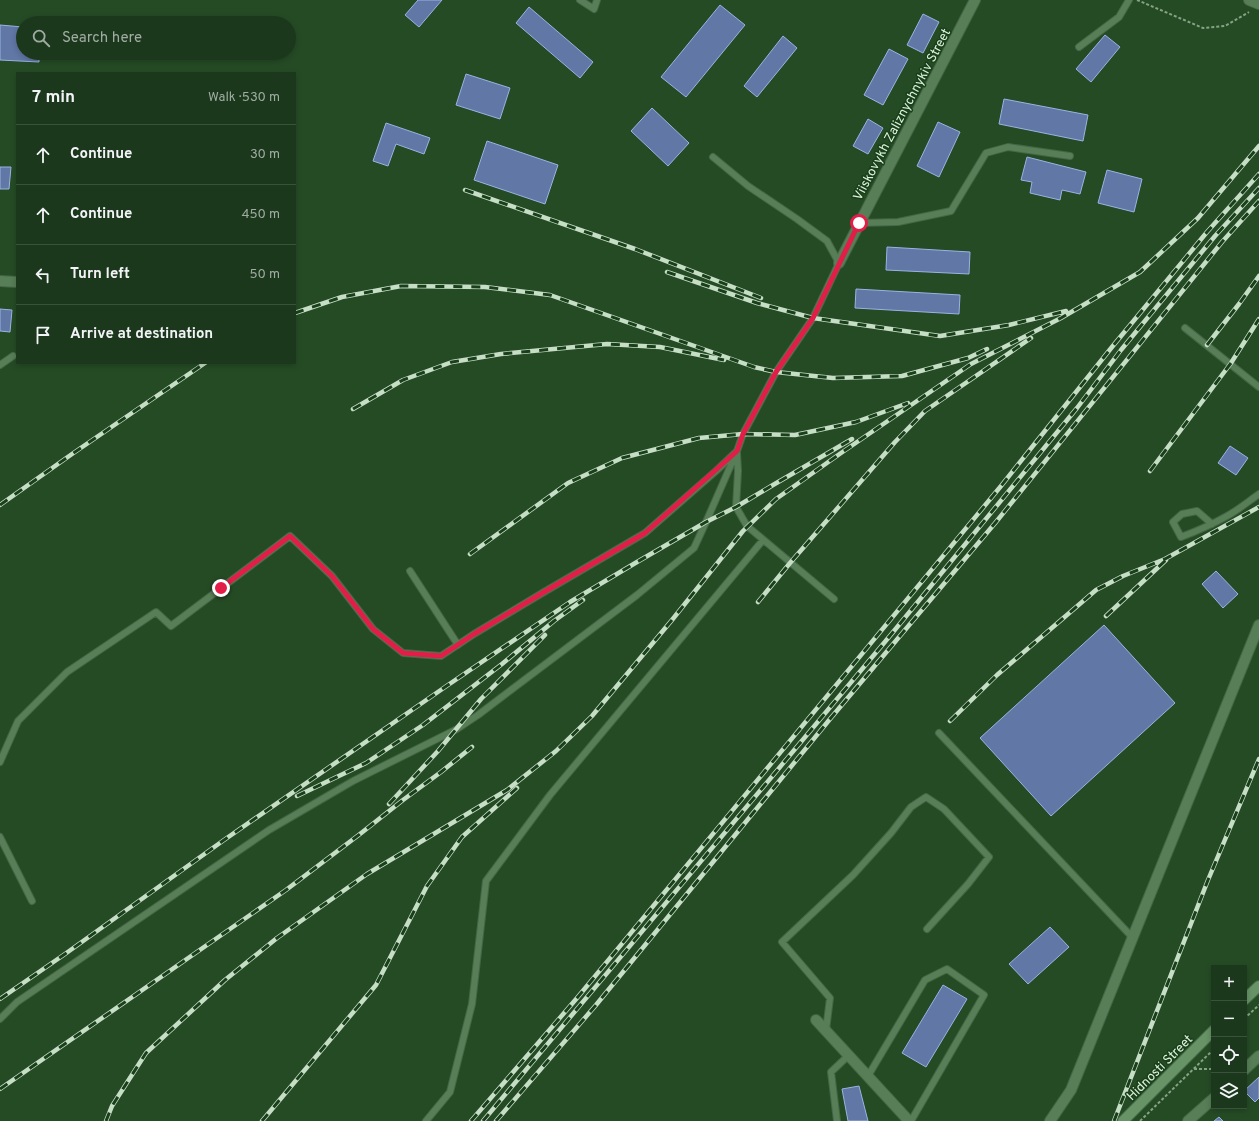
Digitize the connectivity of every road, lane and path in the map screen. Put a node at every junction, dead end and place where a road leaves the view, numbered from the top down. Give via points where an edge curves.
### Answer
1 (580, 0) edge
2 (597, 0) edge
3 (975, 0) edge
4 (1129, 0) edge
5 (1136, 0) edge
6 (1249, 0) edge
7 (1256, 7) edge
8 (1079, 47) dead end
9 (1070, 156) dead end
10 (713, 157) dead end
11 (859, 223) junction
12 (839, 263) junction
13 (0, 281) edge
14 (16, 282) edge
15 (1185, 328) dead end
16 (13, 356) dead end
17 (0, 365) edge
18 (1259, 387) edge
19 (737, 451) junction
20 (1259, 494) edge
21 (1212, 524) junction
22 (763, 540) junction
23 (410, 571) dead end
24 (834, 599) dead end
25 (1259, 625) edge
26 (458, 645) junction
27 (939, 733) dead end
28 (0, 762) edge
29 (0, 837) edge
30 (32, 901) dead end
31 (928, 929) dead end
32 (1132, 938) junction
33 (1259, 986) edge
34 (1247, 997) edge
35 (1259, 1005) edge
36 (1247, 1016) edge
37 (0, 1019) edge
38 (816, 1020) dead end
39 (826, 1030) junction
40 (1211, 1033) edge
41 (1211, 1052) edge
42 (849, 1055) junction
43 (1259, 1056) edge
44 (1247, 1067) edge
45 (1194, 1069) junction
46 (1211, 1069) edge
47 (868, 1076) junction
48 (1211, 1101) edge
49 (426, 1121) edge
50 (837, 1121) edge
51 (910, 1121) edge
52 (1050, 1121) edge
53 (1123, 1121) edge
54 (1140, 1121) edge
55 (1188, 1121) edge

1 - 2 lane via 594,10
3 - 11 street, Viiskovykh Zaliznychnykiv Street
4 - 8 lane via 1119,17
5 - 7 path via 1202,28 1225,26
6 - 7 street
9 - 11 lane via 1008,147 986,153 951,212 898,222
10 - 12 lane via 748,186 827,241
11 - 12 street, Viiskovykh Zaliznychnykiv Street
12 - 19 lane via 813,318 776,372 743,434
13 - 14 street
15 - 18 lane
16 - 17 lane
19 - 22 lane via 736,507 747,526
19 - 26 lane via 645,533
19 - 37 lane via 694,548 631,600 457,729 354,781 269,830 24,998
20 - 21 lane
21 - 21 lane via 1181,537 1173,522 1182,514 1197,511
22 - 24 lane
22 - 49 lane via 550,795 486,881 472,1004 450,1092
23 - 26 lane
25 - 32 street
26 - 28 lane via 441,656 403,653 373,629 332,576 290,536 171,626 156,612 67,672 18,721
27 - 32 lane
29 - 30 lane
31 - 39 lane via 989,858 944,809 926,797 911,807 892,833 853,875 782,942 830,998
32 - 52 street via 1071,1090
33 - 34 main road
35 - 36 path
38 - 39 street
39 - 42 street
40 - 53 main road, Hidnosti Street
41 - 45 path
42 - 47 street
42 - 50 lane via 831,1072
43 - 44 street
45 - 46 path
45 - 54 path
47 - 51 street
47 - 51 lane via 925,980 946,969 984,995
48 - 55 street

